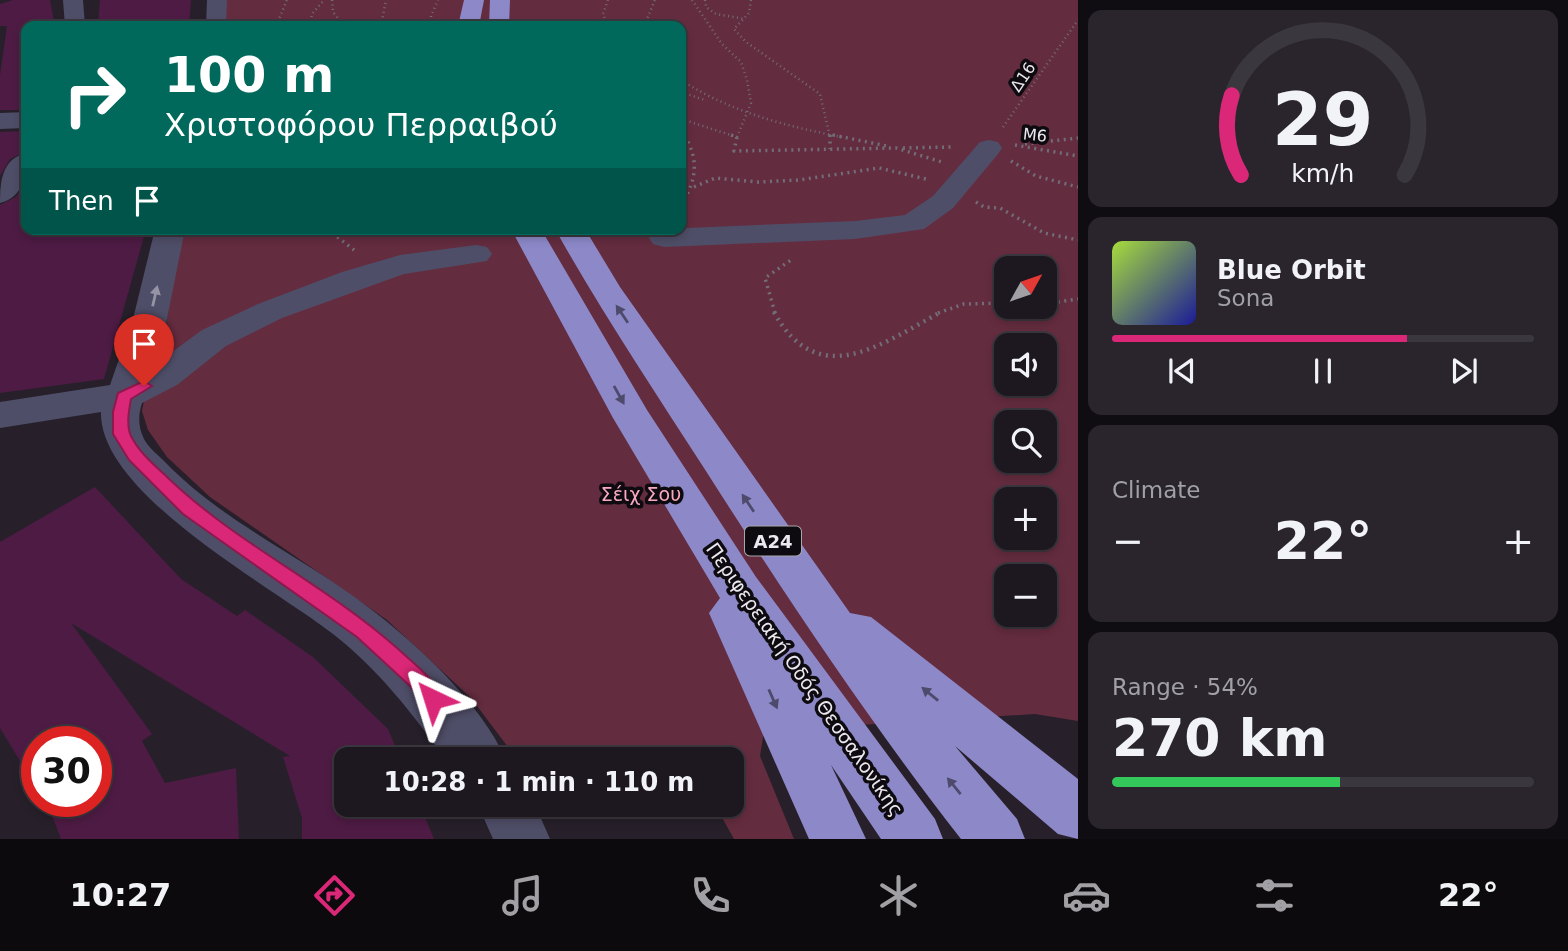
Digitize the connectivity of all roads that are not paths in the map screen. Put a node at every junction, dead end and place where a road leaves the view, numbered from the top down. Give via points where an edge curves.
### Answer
1 (73, 0) edge
2 (217, 0) edge
3 (474, 0) edge
4 (500, 0) edge
5 (75, 21) edge
6 (216, 21) edge
7 (470, 21) edge
8 (499, 21) edge
9 (21, 120) edge
10 (0, 121) edge
11 (989, 148) road end
12 (21, 168) edge
13 (0, 194) edge
14 (169, 235) edge
15 (529, 235) edge
16 (573, 235) edge
17 (664, 238) dead end
18 (476, 254) dead end
19 (124, 396) junction
20 (0, 415) edge
21 (673, 481) junction
22 (812, 598) junction
23 (468, 747) edge
24 (1078, 814) edge
25 (512, 817) edge
26 (522, 839) edge
27 (838, 839) edge
28 (915, 839) edge
29 (997, 839) edge

1 - 5 street
2 - 6 street
3 - 7 highway
4 - 8 highway
9 - 10 street
11 - 17 street via 948,195 913,223
12 - 13 street
19 -> 14 street via 150,319
15 -> 21 highway, Περιφερειακή Οδός Θεσσαλονίκης / Α24 via 632,418
22 -> 16 highway, Α24 via 604,288
18 - 19 street via 400,265 282,306 214,338 164,376
19 - 20 street
19 - 23 street via 120,427 127,447 166,489 378,643 417,679
21 -> 27 highway
21 - 28 highway, Περιφερειακή Οδός Θεσσαλονίκης / Α24 via 740,591
24 -> 22 highway
29 -> 22 highway, Α24 via 910,733
25 - 26 street

